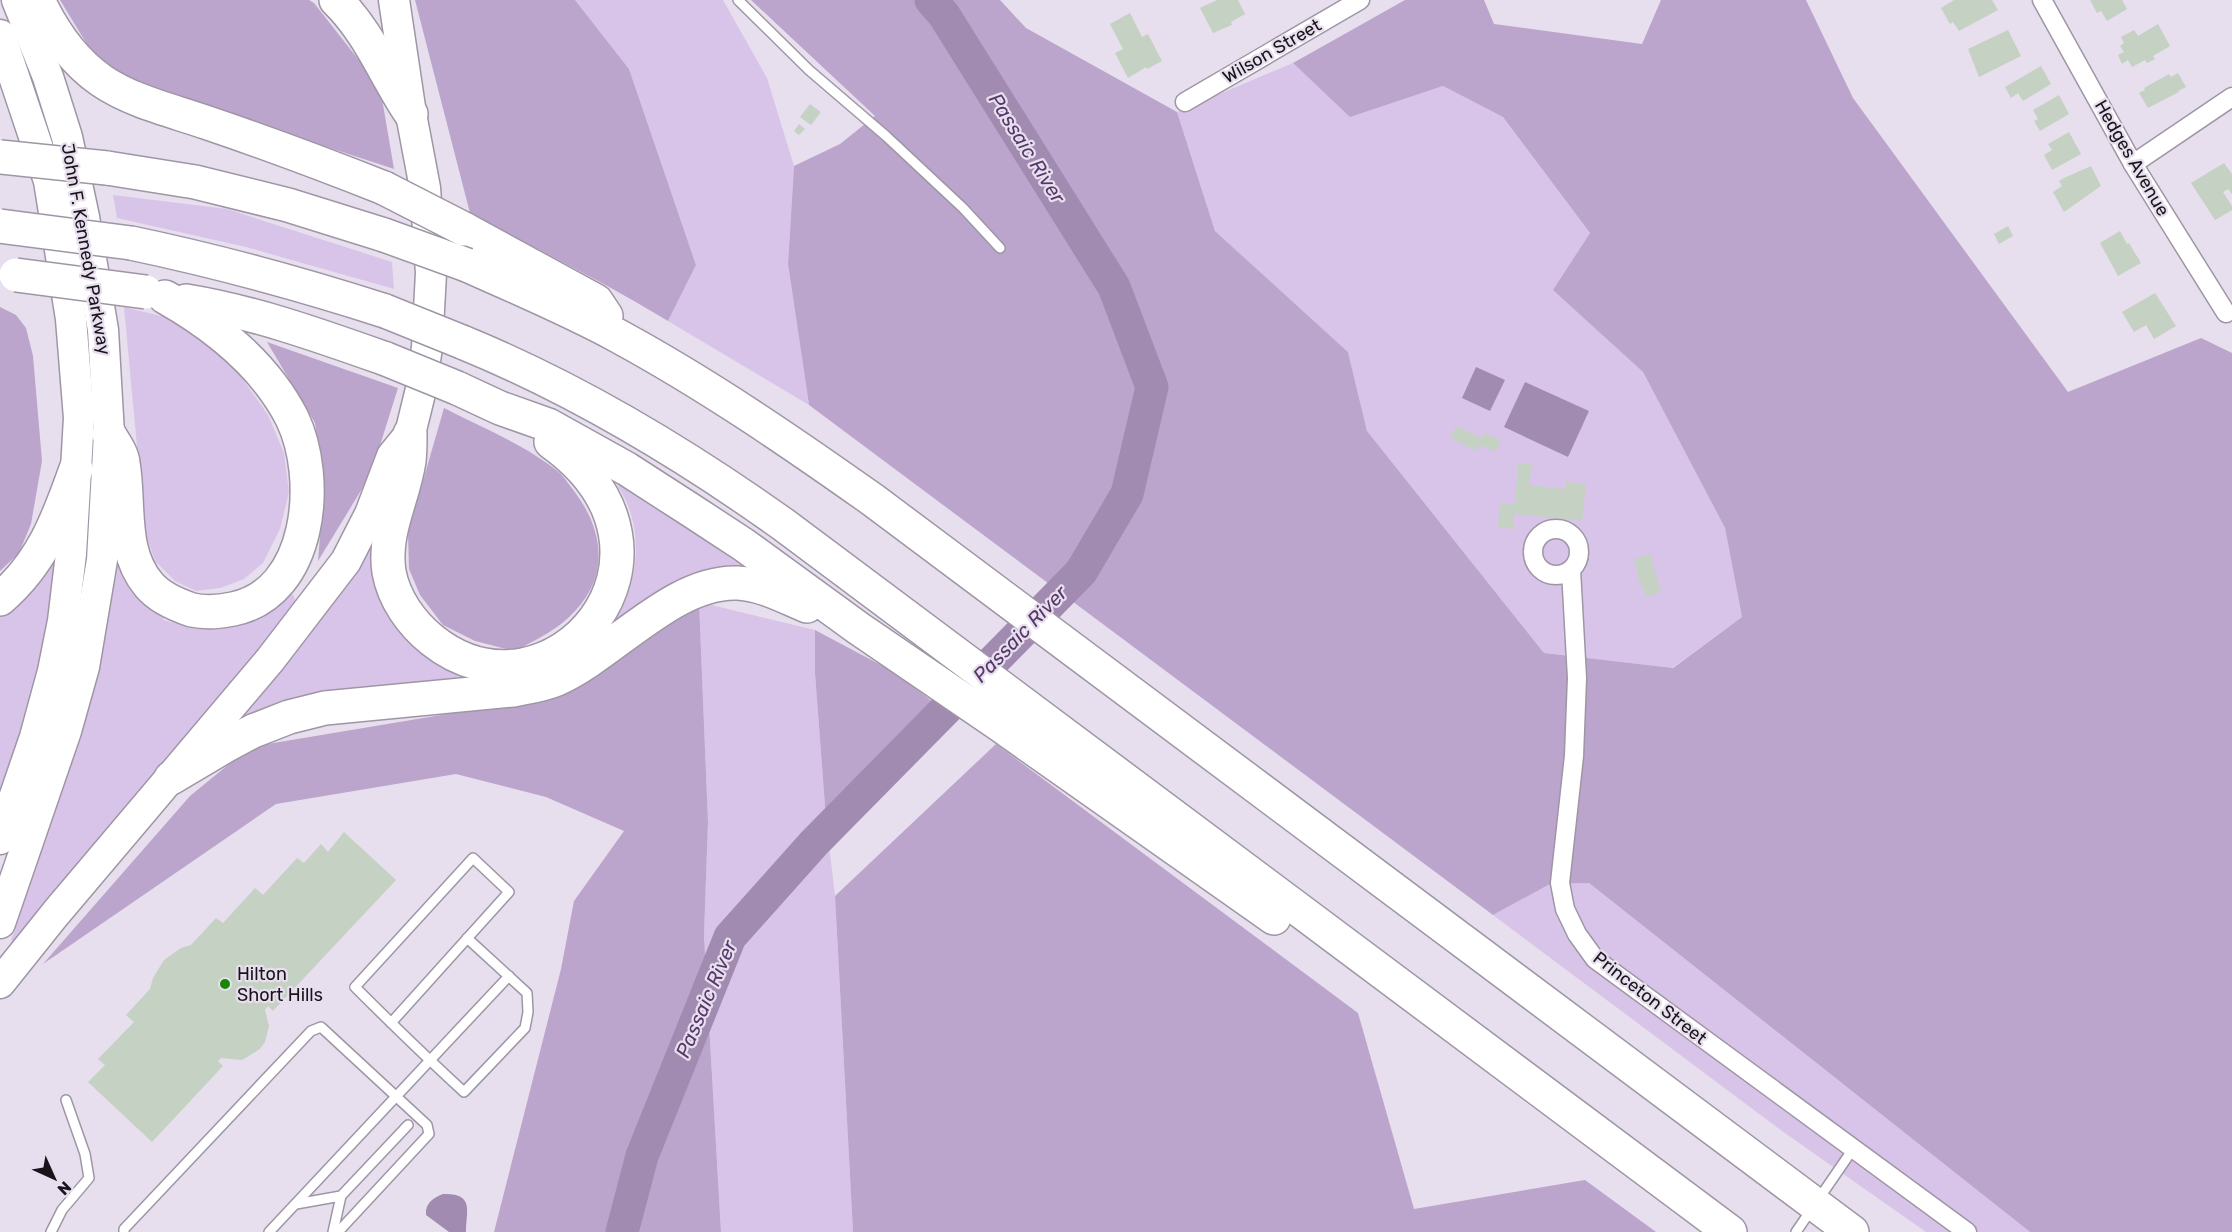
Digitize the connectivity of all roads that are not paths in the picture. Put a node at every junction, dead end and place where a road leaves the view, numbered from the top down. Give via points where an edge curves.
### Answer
1 (17, 0) edge
2 (38, 0) edge
3 (336, 0) edge
4 (394, 0) edge
5 (738, 0) edge
6 (1360, 0) edge
7 (2042, 0) edge
8 (0, 35) edge
9 (2232, 97) edge
10 (1185, 102) dead end
11 (411, 114) junction
12 (0, 156) edge
13 (2133, 164) junction
14 (0, 226) edge
15 (1000, 248) dead end
16 (8, 275) edge
17 (156, 294) junction
18 (2226, 313) dead end
19 (618, 336) junction
20 (500, 408) junction
21 (411, 434) junction
22 (109, 435) junction
23 (76, 469) junction
24 (1571, 570) dead end
25 (0, 599) edge
26 (858, 628) junction
27 (1010, 713) junction
28 (171, 778) junction
29 (0, 838) edge
30 (0, 923) edge
31 (467, 938) junction
32 (509, 976) junction
33 (0, 983) edge
34 (391, 1023) junction
35 (430, 1061) junction
36 (396, 1097) junction
37 (66, 1100) dead end
38 (408, 1125) dead end
39 (1853, 1149) junction
40 (341, 1196) junction
41 (296, 1204) junction
42 (1815, 1204) junction
43 (51, 1232) edge
44 (123, 1232) edge
45 (269, 1232) edge
46 (333, 1232) edge
47 (338, 1232) edge
48 (1730, 1232) edge
49 (1796, 1232) edge
50 (1852, 1232) edge
51 (1967, 1232) edge

1 - 22 main road, John F. Kennedy Parkway via 67,137 84,217 104,330
2 - 19 highway, bridge via 58,37 102,81 141,100 384,188 596,301
3 - 11 highway via 368,39
4 - 11 main road
5 - 15 lane via 809,70 963,208
6 - 10 street, Wilson Street
7 - 13 street, Hedges Avenue
8 - 23 main road, John F. Kennedy Parkway via 49,181 75,358 79,418
9 - 13 street
11 - 21 main road via 425,188 431,273 427,347
12 - 19 highway, bridge via 195,182 288,206 467,265
13 - 18 street, Hedges Avenue
14 - 27 highway, bridge via 131,243 212,260 385,311 510,362 567,390 720,480 959,656
16 - 17 highway, bridge
17 - 20 highway, bridge via 211,305 386,358
17 - 22 highway via 215,328 264,376 279,394 300,438 308,478 306,519 300,543 275,585 240,608 212,612 181,607 151,588 130,548 123,460
19 - 42 highway via 790,441
20 - 21 highway via 554,444 594,482 610,513 617,539 617,568 602,610 582,634 543,659 504,666 461,658 422,633 397,598 389,572 388,549 409,462
20 - 26 highway via 548,425 627,469 744,545
21 - 28 main road via 392,456 370,514 346,561
22 - 30 main road, John F. Kennedy Parkway via 102,560 84,667
23 - 25 highway via 46,544 16,586
23 - 29 main road, John F. Kennedy Parkway via 71,554 53,671
24 - 39 street, Princeton Street via 1577,678 1574,756 1560,883 1565,909 1577,934 1595,959
26 - 27 highway via 939,683
26 - 28 highway via 770,590 720,584 669,605 584,663 543,684 325,708 289,717 225,746
27 - 48 highway via 1351,948
28 - 33 main road
31 - 32 lane
31 - 34 lane
31 - 34 lane via 509,892 473,858 355,987
32 - 35 lane
32 - 35 lane via 527,993 525,1028 464,1092
34 - 35 lane
35 - 36 lane
36 - 41 lane
36 - 44 lane via 321,1027 311,1031
36 - 47 lane via 427,1125 429,1134
37 - 43 lane via 89,1178 62,1210
38 - 40 lane
39 - 42 lane
39 - 51 street, Princeton Street
40 - 41 lane
40 - 46 lane
41 - 45 lane
42 - 49 lane
42 - 50 highway

